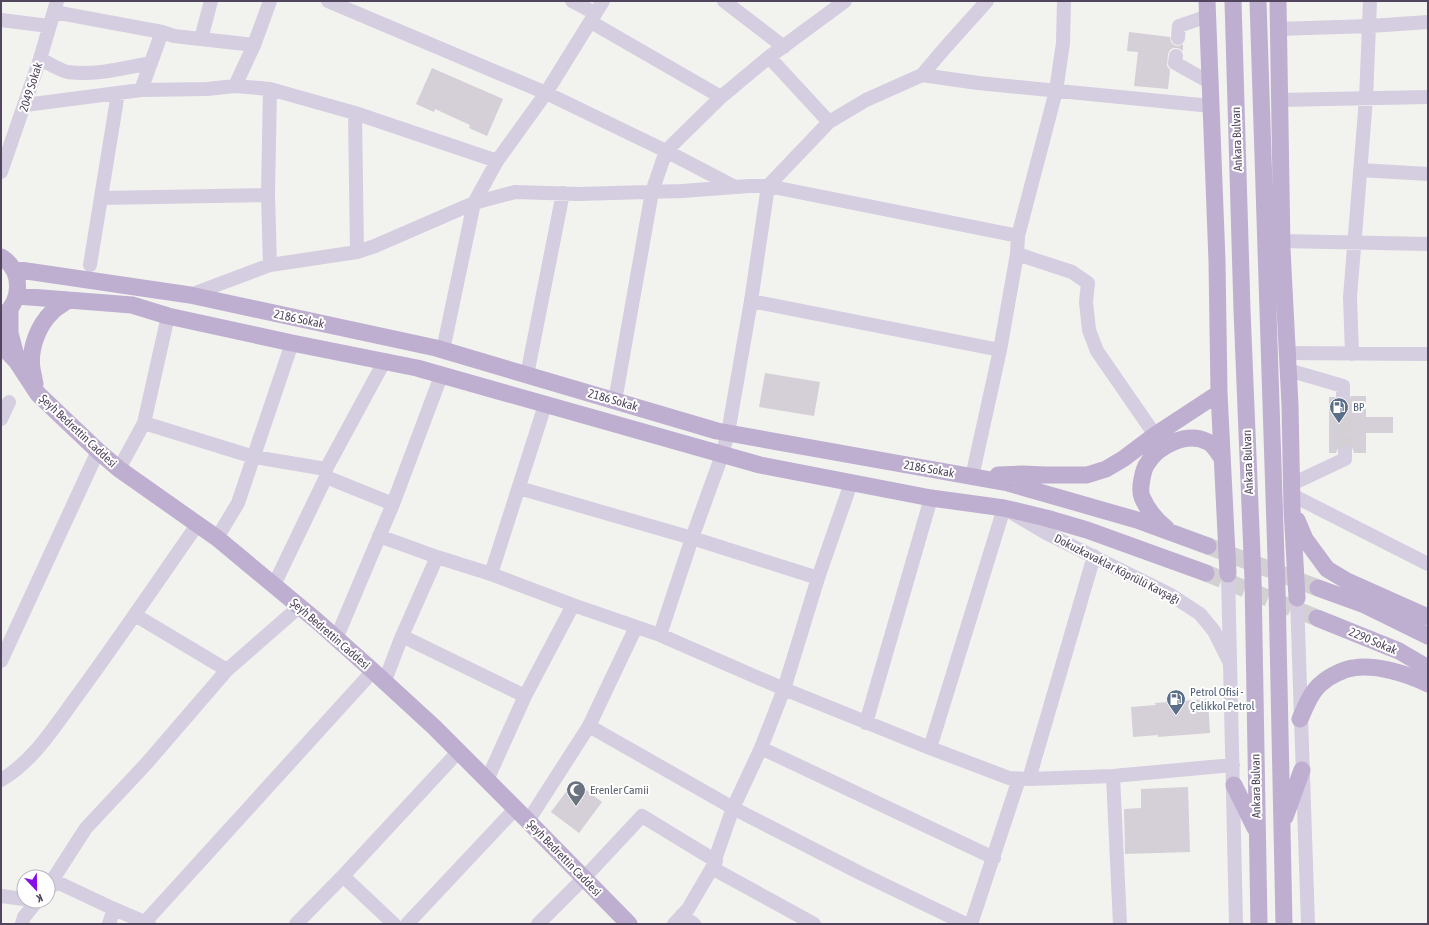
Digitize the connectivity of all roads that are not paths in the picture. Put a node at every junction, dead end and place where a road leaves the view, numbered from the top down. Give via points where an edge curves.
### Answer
1 (211, 1) edge
2 (270, 1) edge
3 (328, 1) edge
4 (572, 1) edge
5 (603, 1) edge
6 (724, 1) edge
7 (846, 1) edge
8 (987, 1) edge
9 (1064, 1) edge
10 (1233, 1) edge
11 (1258, 1) edge
12 (1278, 1) edge
13 (1370, 1) edge
14 (55, 7) edge
15 (1208, 8) edge
16 (593, 18) junction
17 (1, 20) edge
18 (1428, 22) edge
19 (49, 26) junction
20 (1370, 26) junction
21 (1278, 29) junction
22 (162, 32) junction
23 (201, 38) junction
24 (1178, 38) dead end
25 (254, 45) junction
26 (784, 47) junction
27 (1176, 56) dead end
28 (769, 58) junction
29 (40, 59) junction
30 (151, 63) junction
31 (922, 75) junction
32 (1210, 83) junction
33 (235, 86) junction
34 (270, 89) junction
35 (141, 90) junction
36 (1056, 91) junction
37 (118, 93) junction
38 (546, 93) junction
39 (1428, 96) edge
40 (721, 97) junction
41 (1366, 99) junction
42 (1279, 100) junction
43 (25, 105) junction
44 (1211, 106) junction
45 (355, 113) junction
46 (829, 122) junction
47 (666, 151) junction
48 (497, 161) junction
49 (1360, 170) junction
50 (1, 172) edge
51 (1428, 174) edge
52 (768, 186) junction
53 (735, 187) junction
54 (652, 192) junction
55 (563, 193) junction
56 (268, 195) junction
57 (101, 198) junction
58 (474, 203) junction
59 (1018, 236) junction
60 (1281, 241) junction
61 (1354, 242) junction
62 (1428, 244) edge
63 (357, 252) junction
64 (1016, 254) junction
65 (5, 260) edge
66 (270, 265) junction
67 (90, 266) dead end
68 (190, 295) junction
69 (68, 300) junction
70 (751, 301) junction
71 (9, 307) edge
72 (168, 316) junction
73 (292, 343) junction
74 (1, 344) edge
75 (443, 350) junction
76 (1000, 350) junction
77 (1352, 354) junction
78 (1428, 354) edge
79 (1287, 361) junction
80 (17, 362) junction
81 (384, 362) junction
82 (527, 375) junction
83 (440, 376) junction
84 (1219, 393) junction
85 (38, 394) junction
86 (1343, 396) tunnel mouth
87 (615, 401) junction
88 (9, 402) dead end
89 (545, 405) junction
90 (1, 419) edge
91 (144, 423) junction
92 (728, 433) junction
93 (1155, 435) junction
94 (98, 451) junction
95 (1345, 453) tunnel mouth
96 (722, 455) junction
97 (254, 457) junction
98 (1222, 458) junction
99 (119, 469) junction
100 (326, 473) junction
101 (972, 477) junction
102 (851, 483) junction
103 (519, 488) junction
104 (1292, 496) junction
105 (931, 498) junction
106 (393, 504) junction
107 (1004, 508) junction
108 (197, 525) junction
109 (1171, 532) junction
110 (379, 536) junction
111 (217, 538) junction
112 (692, 538) junction
113 (1208, 546) tunnel mouth
114 (1094, 556) junction
115 (437, 557) junction
116 (1428, 564) edge
117 (1206, 572) tunnel mouth
118 (491, 574) junction
119 (1228, 574) joint
120 (818, 578) junction
121 (274, 585) junction
122 (1318, 588) tunnel mouth
123 (1297, 598) joint
124 (573, 605) junction
125 (299, 607) junction
126 (135, 615) junction
127 (1428, 617) edge
128 (1317, 618) tunnel mouth
129 (636, 627) junction
130 (660, 635) junction
131 (402, 636) junction
132 (1428, 636) edge
133 (336, 639) junction
134 (1, 661) edge
135 (1230, 663) junction
136 (1428, 668) edge
137 (227, 670) junction
138 (379, 677) junction
139 (1428, 684) edge
140 (784, 689) junction
141 (525, 696) junction
142 (1300, 719) junction
143 (866, 723) junction
144 (589, 726) junction
145 (761, 748) junction
146 (930, 748) junction
147 (458, 752) junction
148 (1233, 765) junction
149 (1302, 770) junction
150 (1113, 776) junction
151 (1024, 779) junction
152 (1, 780) edge
153 (487, 780) junction
154 (1234, 785) junction
155 (733, 808) junction
156 (515, 809) junction
157 (528, 821) junction
158 (1282, 826) junction
159 (1257, 833) junction
160 (994, 858) junction
161 (714, 864) junction
162 (56, 875) edge
163 (343, 876) junction
164 (584, 878) junction
165 (56, 884) edge
166 (1, 896) edge
167 (16, 898) edge
168 (30, 909) edge
169 (114, 909) junction
170 (678, 920) edge
171 (147, 923) edge
172 (22, 924) edge
173 (109, 924) edge
174 (296, 924) edge
175 (394, 924) edge
176 (407, 924) edge
177 (538, 924) edge
178 (629, 924) edge
179 (694, 924) edge
180 (814, 924) edge
181 (966, 924) edge
182 (971, 924) edge
183 (1120, 924) edge
184 (1236, 924) edge
185 (1259, 924) edge
186 (1284, 924) edge
187 (1308, 924) edge

1 - 23 street
2 - 25 street
3 - 38 street
4 - 16 street
5 - 16 street
6 - 26 street
7 - 26 street
8 - 31 street
9 - 36 street
10 - 159 main road, Ankara Bulvarı via 1253,579
11 - 158 main road, Ankara Bulvarı
12 - 21 main road
13 - 20 street
14 - 19 street, 2049 Sokak
14 - 22 street
15 - 24 street via 1179,26
15 - 32 main road
16 - 38 street
16 - 40 street
17 - 19 street
18 - 20 street
19 - 29 street, 2049 Sokak
20 - 21 street
20 - 41 street
21 - 42 main road
22 - 23 street via 174,36
22 - 30 street
23 - 25 street
25 - 33 street
26 - 28 street
27 - 32 street via 1175,63
28 - 40 street
28 - 46 street
29 - 30 street via 67,72 84,73
29 - 43 street, 2049 Sokak
30 - 35 street
31 - 36 street
31 - 46 street via 866,100
32 - 44 main road
33 - 34 street
33 - 35 street
34 - 45 street
34 - 56 street
35 - 37 street
36 - 44 street
36 - 59 street
37 - 43 street
37 - 57 street
38 - 47 street
38 - 48 street
39 - 41 street
40 - 47 street
41 - 42 street
41 - 49 street
42 - 60 main road
43 - 50 street, 2049 Sokak
44 - 84 main road
45 - 48 street
45 - 63 street
46 - 52 street
47 - 53 street
47 - 54 street
48 - 58 street
49 - 51 street
49 - 61 street
52 - 53 street
52 - 59 street
52 - 70 street
53 - 54 street
54 - 55 street
54 - 87 street
55 - 58 street via 515,192
55 - 82 street
56 - 57 street
56 - 66 street
57 - 67 street
58 - 63 street
58 - 75 street
59 - 64 street
60 - 61 street
60 - 79 main road
61 - 62 street
61 - 77 street via 1350,297
63 - 66 street
64 - 76 street
64 - 93 street via 1072,272 1088,283 1086,302 1089,330 1097,351
65 - 68 main road, 2186 Sokak
65 - 71 main road, Şeyh Bedrettin Caddesi via 18,280 18,292
66 - 68 street
68 - 75 main road, 2186 Sokak
69 - 71 main road, 2186 Sokak
69 - 72 main road, 2186 Sokak via 132,305
69 - 85 main road via 43,321 36,337 32,368
70 - 76 street
70 - 92 street
71 - 80 main road, Şeyh Bedrettin Caddesi via 10,332
72 - 73 main road, 2186 Sokak
72 - 91 street
73 - 81 main road, 2186 Sokak
73 - 97 street
74 - 80 main road, Şeyh Bedrettin Caddesi
75 - 82 main road, 2186 Sokak
76 - 101 street
77 - 78 street
77 - 79 street
79 - 86 street via 1343,386
79 - 104 main road
80 - 85 main road, Şeyh Bedrettin Caddesi
81 - 83 main road, 2186 Sokak via 417,368
81 - 100 street
82 - 87 main road, 2186 Sokak
83 - 89 main road, 2186 Sokak
83 - 106 street
84 - 93 main road
84 - 98 main road
85 - 94 main road, Şeyh Bedrettin Caddesi
87 - 92 main road, 2186 Sokak
88 - 90 street
89 - 96 main road, 2186 Sokak
89 - 103 street
91 - 97 street
91 - 99 street
92 - 96 street
92 - 101 main road, 2186 Sokak
93 - 101 main road via 1123,459 1106,469 1087,475 1022,474
94 - 99 main road, Şeyh Bedrettin Caddesi
94 - 134 street
95 - 104 street via 1345,459
96 - 102 main road, 2186 Sokak
96 - 112 street
97 - 100 street
97 - 111 street via 238,503
98 - 109 main road via 1209,443 1191,438 1168,444 1147,464 1142,496 1156,519
98 - 119 main road
99 - 108 main road, Şeyh Bedrettin Caddesi
100 - 106 street
100 - 121 street
101 - 109 main road, 2186 Sokak via 1008,483
102 - 105 main road, 2186 Sokak
102 - 120 street
103 - 112 street
103 - 118 street
104 - 116 street
104 - 123 main road
104 - 127 main road via 1305,539 1327,569 1347,581
105 - 107 main road, 2186 Sokak
105 - 143 street
106 - 110 street
107 - 114 street, Dokuzkavaklar Köprülü Kavşağı via 1046,533
107 - 117 main road, 2186 Sokak via 1087,530
107 - 146 street
108 - 111 main road, Şeyh Bedrettin Caddesi
108 - 126 street
109 - 113 main road, 2186 Sokak
110 - 115 street
110 - 133 street
111 - 121 main road, Şeyh Bedrettin Caddesi
112 - 120 street
112 - 130 street
114 - 135 street, Dokuzkavaklar Köprülü Kavşağı via 1171,594 1200,614 1214,631
114 - 151 street
115 - 118 street
115 - 131 street
118 - 124 street
119 - 135 street, Ankara Bulvarı
120 - 140 street
121 - 125 main road, Şeyh Bedrettin Caddesi
122 - 132 main road via 1365,605
123 - 142 street
124 - 129 street
124 - 141 street
125 - 133 main road, Şeyh Bedrettin Caddesi
125 - 137 street
126 - 137 street
126 - 152 street via 40,747 12,774
128 - 136 main road, 2290 Sokak via 1400,651
129 - 130 street
129 - 144 street
130 - 140 street
131 - 138 street
131 - 141 street
133 - 138 main road, Şeyh Bedrettin Caddesi
135 - 148 street, Ankara Bulvarı
137 - 162 street via 146,764 86,828
138 - 147 main road, Şeyh Bedrettin Caddesi
138 - 171 street
139 - 142 main road via 1371,667 1352,668 1322,682 1311,696
140 - 143 street
140 - 145 street
141 - 153 street
142 - 149 street
143 - 146 street
144 - 155 street
144 - 157 street
145 - 155 street
145 - 160 street
146 - 151 street via 1009,778
147 - 153 main road, Şeyh Bedrettin Caddesi
147 - 163 street
148 - 150 street
148 - 154 street, Ankara Bulvarı
149 - 158 main road
149 - 187 street
150 - 151 street
150 - 183 street
151 - 160 street
153 - 156 main road, Şeyh Bedrettin Caddesi
154 - 159 main road
154 - 184 street, Ankara Bulvarı
155 - 161 street
155 - 181 street
156 - 157 main road, Şeyh Bedrettin Caddesi
156 - 176 street
157 - 164 main road, Şeyh Bedrettin Caddesi
158 - 186 main road, Ankara Bulvarı
159 - 185 main road, Ankara Bulvarı
160 - 182 street
161 - 164 street via 642,816
161 - 170 street via 688,909
161 - 180 street
163 - 174 street
163 - 175 street
164 - 177 street
164 - 178 main road, Şeyh Bedrettin Caddesi
165 - 169 street via 59,883
166 - 167 street
168 - 172 street
169 - 171 street
169 - 173 street
170 - 179 street

